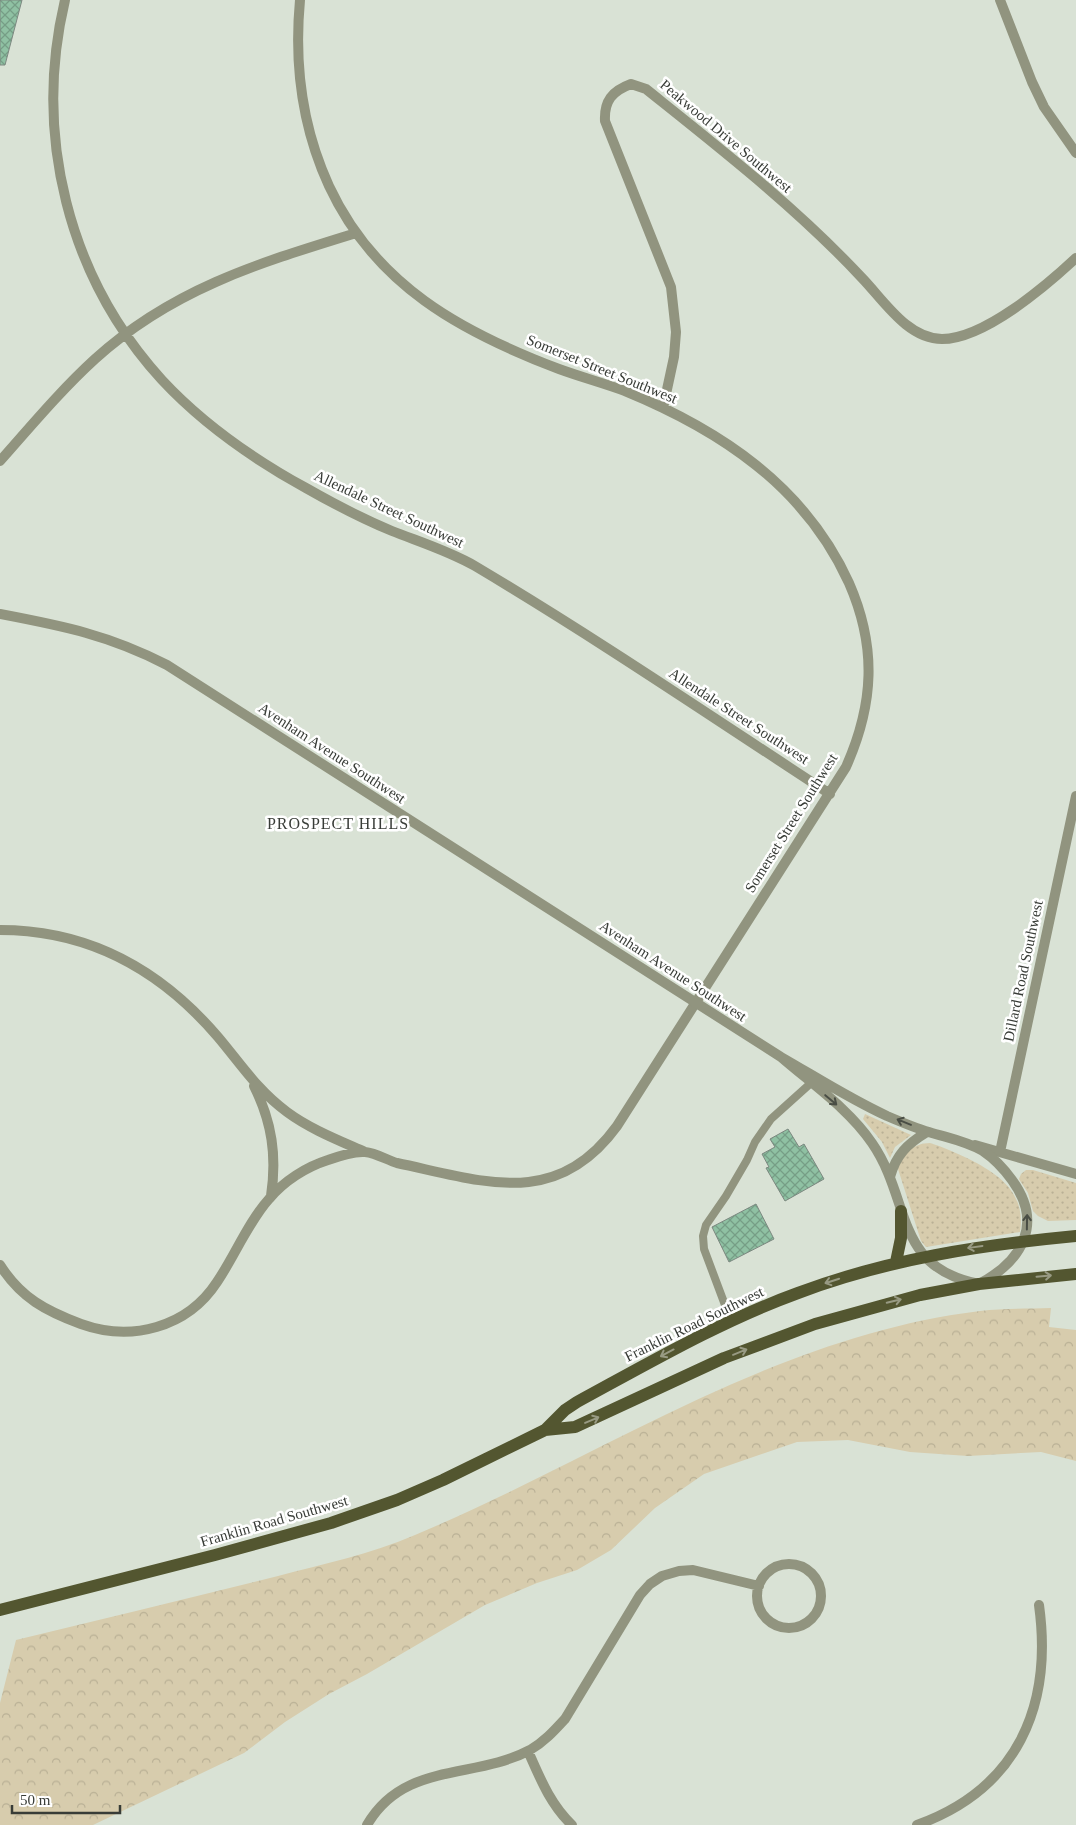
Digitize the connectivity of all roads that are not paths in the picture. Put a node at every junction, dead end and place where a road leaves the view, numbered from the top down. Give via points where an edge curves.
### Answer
1 (65, 0) edge
2 (300, 0) edge
3 (1000, 0) edge
4 (1076, 153) edge
5 (356, 233) junction
6 (1076, 258) edge
7 (125, 334) junction
8 (663, 408) junction
9 (0, 461) edge
10 (0, 614) edge
11 (830, 794) junction
12 (1076, 796) edge
13 (0, 930) edge
14 (695, 1003) junction
15 (781, 1057) junction
16 (252, 1081) junction
17 (811, 1083) junction
18 (927, 1132) junction
19 (967, 1143) junction
20 (366, 1152) junction
21 (1000, 1152) junction
22 (1076, 1174) edge
23 (890, 1178) junction
24 (271, 1196) junction
25 (901, 1211) junction
26 (1076, 1236) edge
27 (1024, 1241) junction
28 (924, 1257) junction
29 (896, 1262) junction
30 (0, 1265) edge
31 (1076, 1274) edge
32 (979, 1284) junction
33 (731, 1321) junction
34 (545, 1430) junction
35 (759, 1586) junction
36 (1039, 1605) dead end
37 (0, 1610) edge
38 (528, 1751) junction
39 (367, 1825) edge
40 (572, 1825) edge
41 (918, 1825) edge

1 - 7 street, Allendale Street Southwest via 54,61 54,136 58,166 76,238 94,279
2 - 5 street, Somerset Street Southwest via 298,72 307,123 323,172
3 - 4 street via 1040,99
5 - 7 street via 223,277 187,294
5 - 8 street, Somerset Street Southwest via 387,271 411,293 458,324 560,370
6 - 8 street, Peakwood Drive Southwest via 1030,297 966,334 942,339 918,333 907,326 853,268 775,195 646,89 631,84 619,88 607,103 605,121 671,286 676,332
7 - 9 street via 67,386
7 - 11 street, Allendale Street Southwest via 163,381 184,401 262,461 347,510 472,565
8 - 11 street, Somerset Street Southwest via 742,453 789,494 828,544 859,606 869,658 864,717 846,767
10 - 14 street, Avenham Avenue Southwest via 106,637 167,665
11 - 14 street, Somerset Street Southwest
12 - 21 street, Dillard Road Southwest
13 - 16 street via 49,933 77,939 122,958 194,1011
14 - 15 street, Avenham Avenue Southwest
14 - 20 street, Somerset Street Southwest via 605,1142 590,1157 556,1177 508,1184 392,1162
15 - 17 street, Avenham Avenue Southwest
18 -> 15 street, Avenham Avenue Southwest via 886,1115
16 - 20 street, Somerset Street Southwest via 299,1120
16 - 24 street via 270,1127 274,1173
17 -> 23 street, Avenham Avenue Southwest via 858,1124 873,1144
17 - 33 lane via 771,1119 706,1225 704,1249
18 - 19 street, Avenham Avenue Southwest
18 - 23 street via 900,1154
19 - 21 street, Avenham Avenue Southwest
27 -> 19 street, Avenham Avenue Southwest via 1028,1223 1026,1206 1019,1190 995,1160
20 - 24 street via 320,1163 289,1180
21 - 22 street, Avenham Avenue Southwest
23 - 25 street, Avenham Avenue Southwest
24 - 30 street via 205,1299 191,1312 154,1329 114,1331 86,1326 50,1312 24,1295
25 - 28 street, Avenham Avenue Southwest
25 - 29 main road via 901,1238
26 - 27 main road, Franklin Road Southwest
27 -> 28 main road, Franklin Road Southwest
27 - 32 street, Avenham Avenue Southwest via 1008,1264
28 - 29 main road, Franklin Road Southwest
28 - 32 street, Avenham Avenue Southwest via 949,1276
29 -> 33 main road, Franklin Road Southwest via 798,1293
32 -> 31 main road, Franklin Road Southwest
34 -> 32 main road, Franklin Road Southwest via 575,1427 724,1358 815,1324 901,1300
33 -> 34 main road, Franklin Road Southwest via 577,1402
34 - 37 main road, Franklin Road Southwest via 397,1500 331,1523
35 - 35 street via 757,1596 762,1613 782,1627 804,1624 819,1608 820,1590 816,1579 794,1564 769,1571
35 - 38 street via 694,1570 662,1576 650,1584 640,1595 565,1720
36 - 41 street via 1040,1680 1018,1746 1004,1768 984,1789 943,1816
38 - 39 street via 416,1782 386,1800
38 - 40 street via 554,1806

